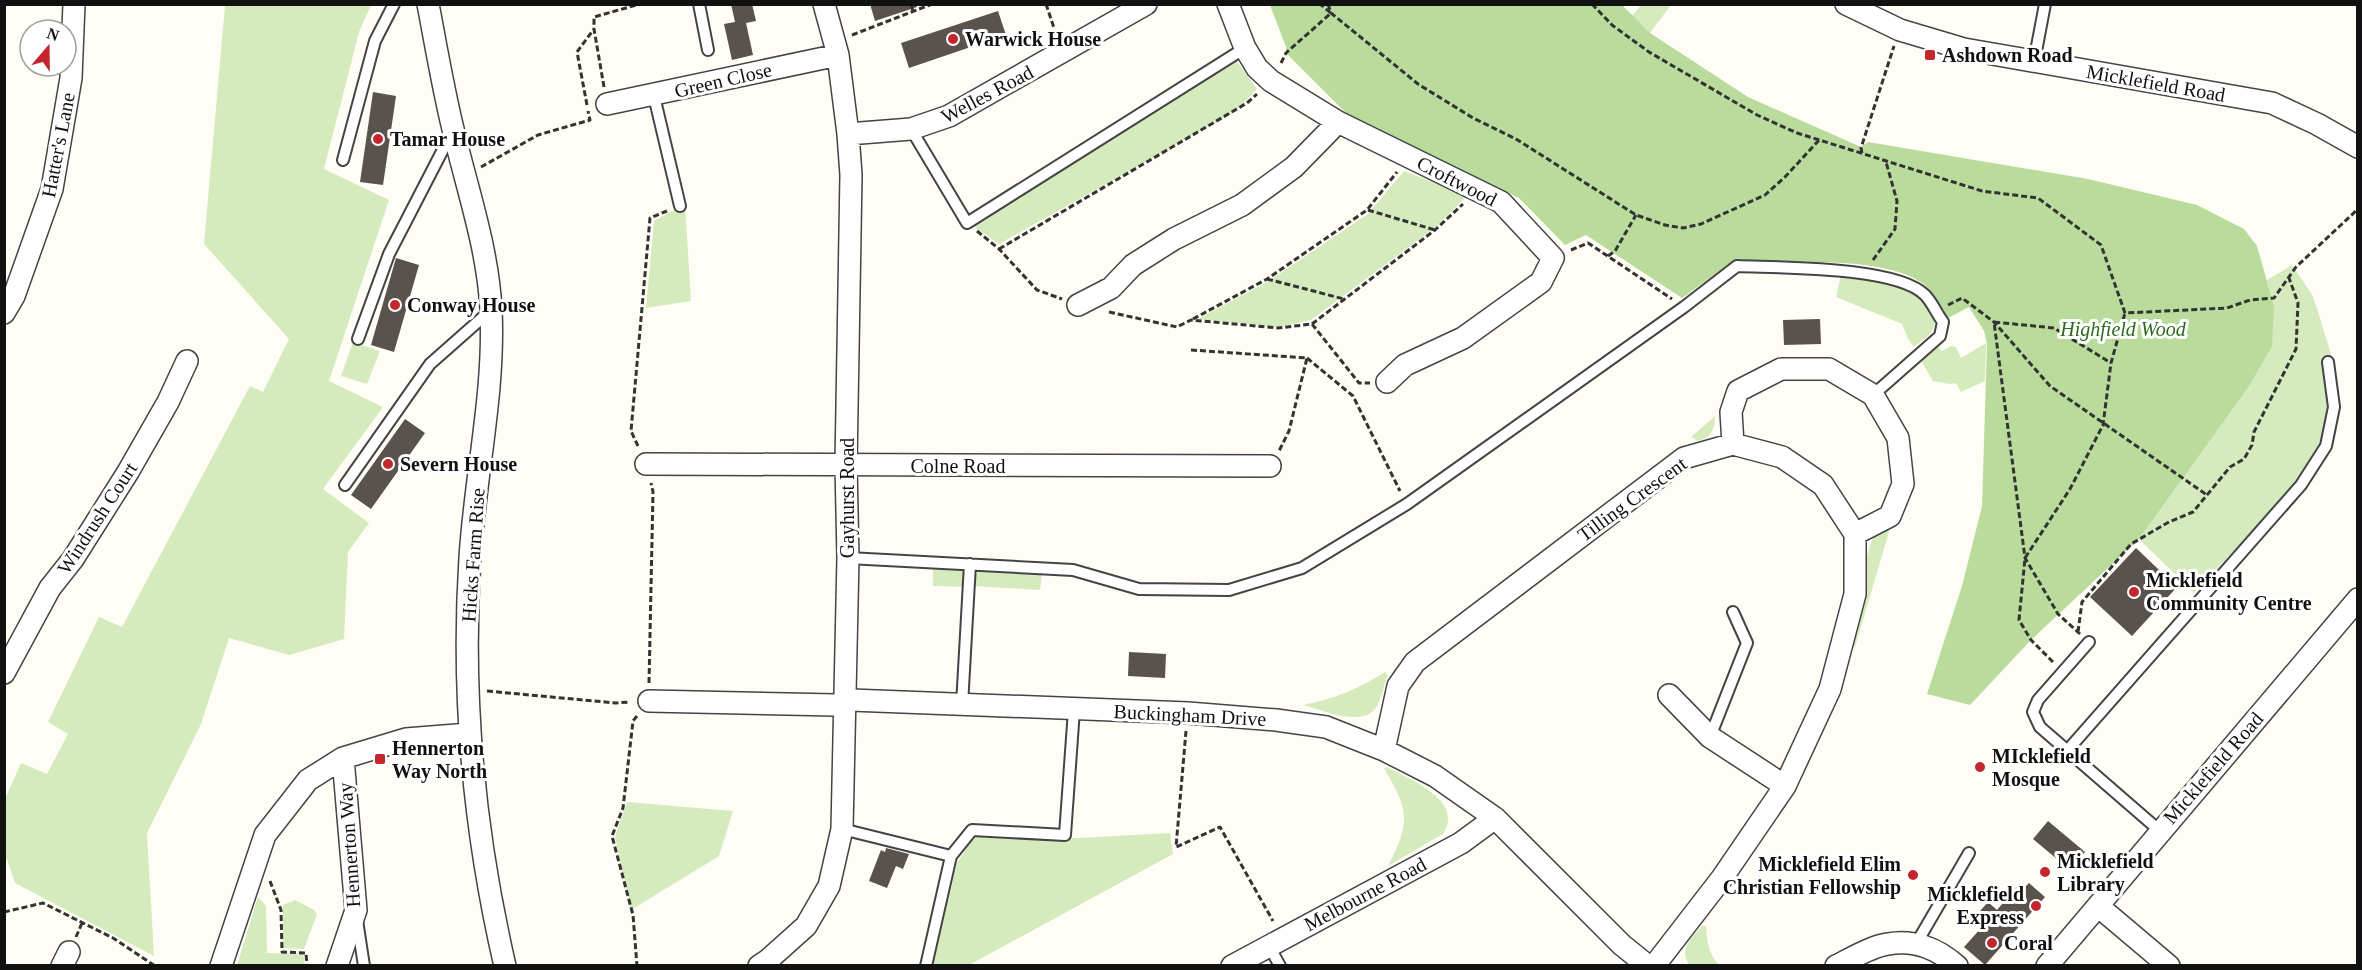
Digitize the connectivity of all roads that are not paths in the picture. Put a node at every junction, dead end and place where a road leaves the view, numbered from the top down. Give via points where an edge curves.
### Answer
1 (75, 4) edge
2 (394, 4) edge
3 (428, 4) edge
4 (699, 4) edge
5 (824, 4) edge
6 (1146, 4) edge
7 (1228, 4) edge
8 (1846, 4) edge
9 (2045, 4) edge
10 (1245, 48) junction
11 (708, 50) dead end
12 (838, 55) junction
13 (2034, 62) junction
14 (654, 96) junction
15 (607, 104) road end
16 (1338, 122) junction
17 (911, 129) junction
18 (453, 131) junction
19 (848, 134) junction
20 (2356, 141) edge
21 (343, 160) dead end
22 (680, 206) road end
23 (1078, 305) road end
24 (491, 310) junction
25 (4, 313) edge
26 (358, 339) dead end
27 (187, 362) dead end
28 (2328, 362) dead end
29 (1387, 382) road end
30 (1873, 394) junction
31 (1733, 444) junction
32 (646, 464) road end
33 (846, 465) junction
34 (1270, 466) dead end
35 (345, 485) dead end
36 (1855, 534) junction
37 (848, 558) junction
38 (970, 564) junction
39 (2358, 599) edge
40 (1733, 612) dead end
41 (2089, 642) road end
42 (4, 674) edge
43 (1669, 695) dead end
44 (649, 701) road end
45 (844, 703) junction
46 (962, 705) junction
47 (1074, 710) junction
48 (469, 734) junction
49 (1710, 736) junction
50 (1384, 750) junction
51 (2066, 752) junction
52 (343, 758) junction
53 (1785, 786) junction
54 (1496, 818) junction
55 (842, 829) junction
56 (2160, 831) junction
57 (1969, 853) dead end
58 (951, 856) junction
59 (2098, 906) junction
60 (356, 910) junction
61 (1276, 942) junction
62 (1916, 944) junction
63 (221, 966) edge
64 (337, 966) edge
65 (364, 966) edge
66 (505, 966) edge
67 (759, 966) edge
68 (926, 966) edge
69 (1232, 966) edge
70 (1280, 966) edge
71 (1648, 966) edge
72 (1654, 966) edge
73 (1836, 966) edge
74 (1957, 966) edge
75 (2047, 966) edge
76 (2169, 966) edge

1 - 25 street, Hatter's Lane via 71,78 52,189 14,296
2 - 21 lane via 375,41
3 - 18 street, Hicks Farm Rise
4 - 11 lane
5 - 12 street, Gayhurst Road
6 - 17 street, Welles Road via 949,116
7 - 10 street, Croftwood
8 - 13 street, Micklefield Road via 1900,30 1964,49
9 - 13 lane
10 - 16 street, Croftwood via 1271,81
10 - 17 lane via 966,223
12 - 14 street, Green Close
12 - 19 street, Gayhurst Road
13 - 20 street, Micklefield Road via 2272,103
14 - 15 street, Green Close
14 - 22 lane
16 - 23 street via 1294,167 1242,205 1174,239 1133,265 1111,288
16 - 29 street, Croftwood via 1501,202 1553,258 1541,282 1463,338 1405,365
17 - 19 street, Welles Road
18 - 24 street, Hicks Farm Rise via 483,246
18 - 26 lane via 388,254
19 - 33 street, Gayhurst Road via 851,175
24 - 35 lane via 430,364
24 - 48 street, Hicks Farm Rise via 490,368 470,557
27 - 42 street, Windrush Court via 128,472 50,588
28 - 51 lane via 2334,407 2326,446 2301,485
30 - 31 street via 1829,369 1781,369 1738,391 1731,412
30 - 36 street via 1898,438 1903,484 1890,516
30 - 38 lane via 1940,336 1943,322 1925,295 1904,281 1873,274 1737,266 1407,504 1302,568 1229,590 1139,589 1073,570
31 - 36 street, Tilling Crescent via 1782,456 1823,485
31 - 50 street, Tilling Crescent via 1684,458 1415,662 1398,686
32 - 33 street, Colne Road
33 - 34 street, Colne Road
33 - 37 street, Gayhurst Road
36 - 53 street via 1855,594 1830,690
37 - 38 lane
37 - 45 street, Gayhurst Road
38 - 46 lane
39 - 56 street, Micklefield Road
40 - 49 lane via 1747,643
41 - 51 lane via 2038,700 2033,712 2040,727
43 - 49 street
44 - 45 street, Buckingham Drive
45 - 46 street, Buckingham Drive via 851,700
45 - 55 street, Gayhurst Road
46 - 47 street, Buckingham Drive
47 - 50 street, Buckingham Drive via 1276,720 1326,727
47 - 58 lane via 1065,835 972,830
48 - 52 street via 406,740
48 - 66 street, Hicks Farm Rise via 478,824
49 - 53 street
50 - 54 street, Buckingham Drive via 1435,776
51 - 56 lane
52 - 60 street, Hennerton Way
52 - 63 street via 308,780 265,835
53 - 72 street via 1722,878
54 - 61 street, Melbourne Road via 1461,843
54 - 71 street, Buckingham Drive via 1622,945
55 - 58 lane
55 - 67 street, Gayhurst Road via 829,886 806,926
56 - 59 street, Micklefield Road
57 - 62 lane
58 - 68 lane
59 - 75 street, Micklefield Road
59 - 76 street
60 - 64 street, Hennerton Way
60 - 65 lane
61 - 69 street, Melbourne Road
61 - 70 lane
62 - 73 street via 1887,944
62 - 74 street via 1942,953

